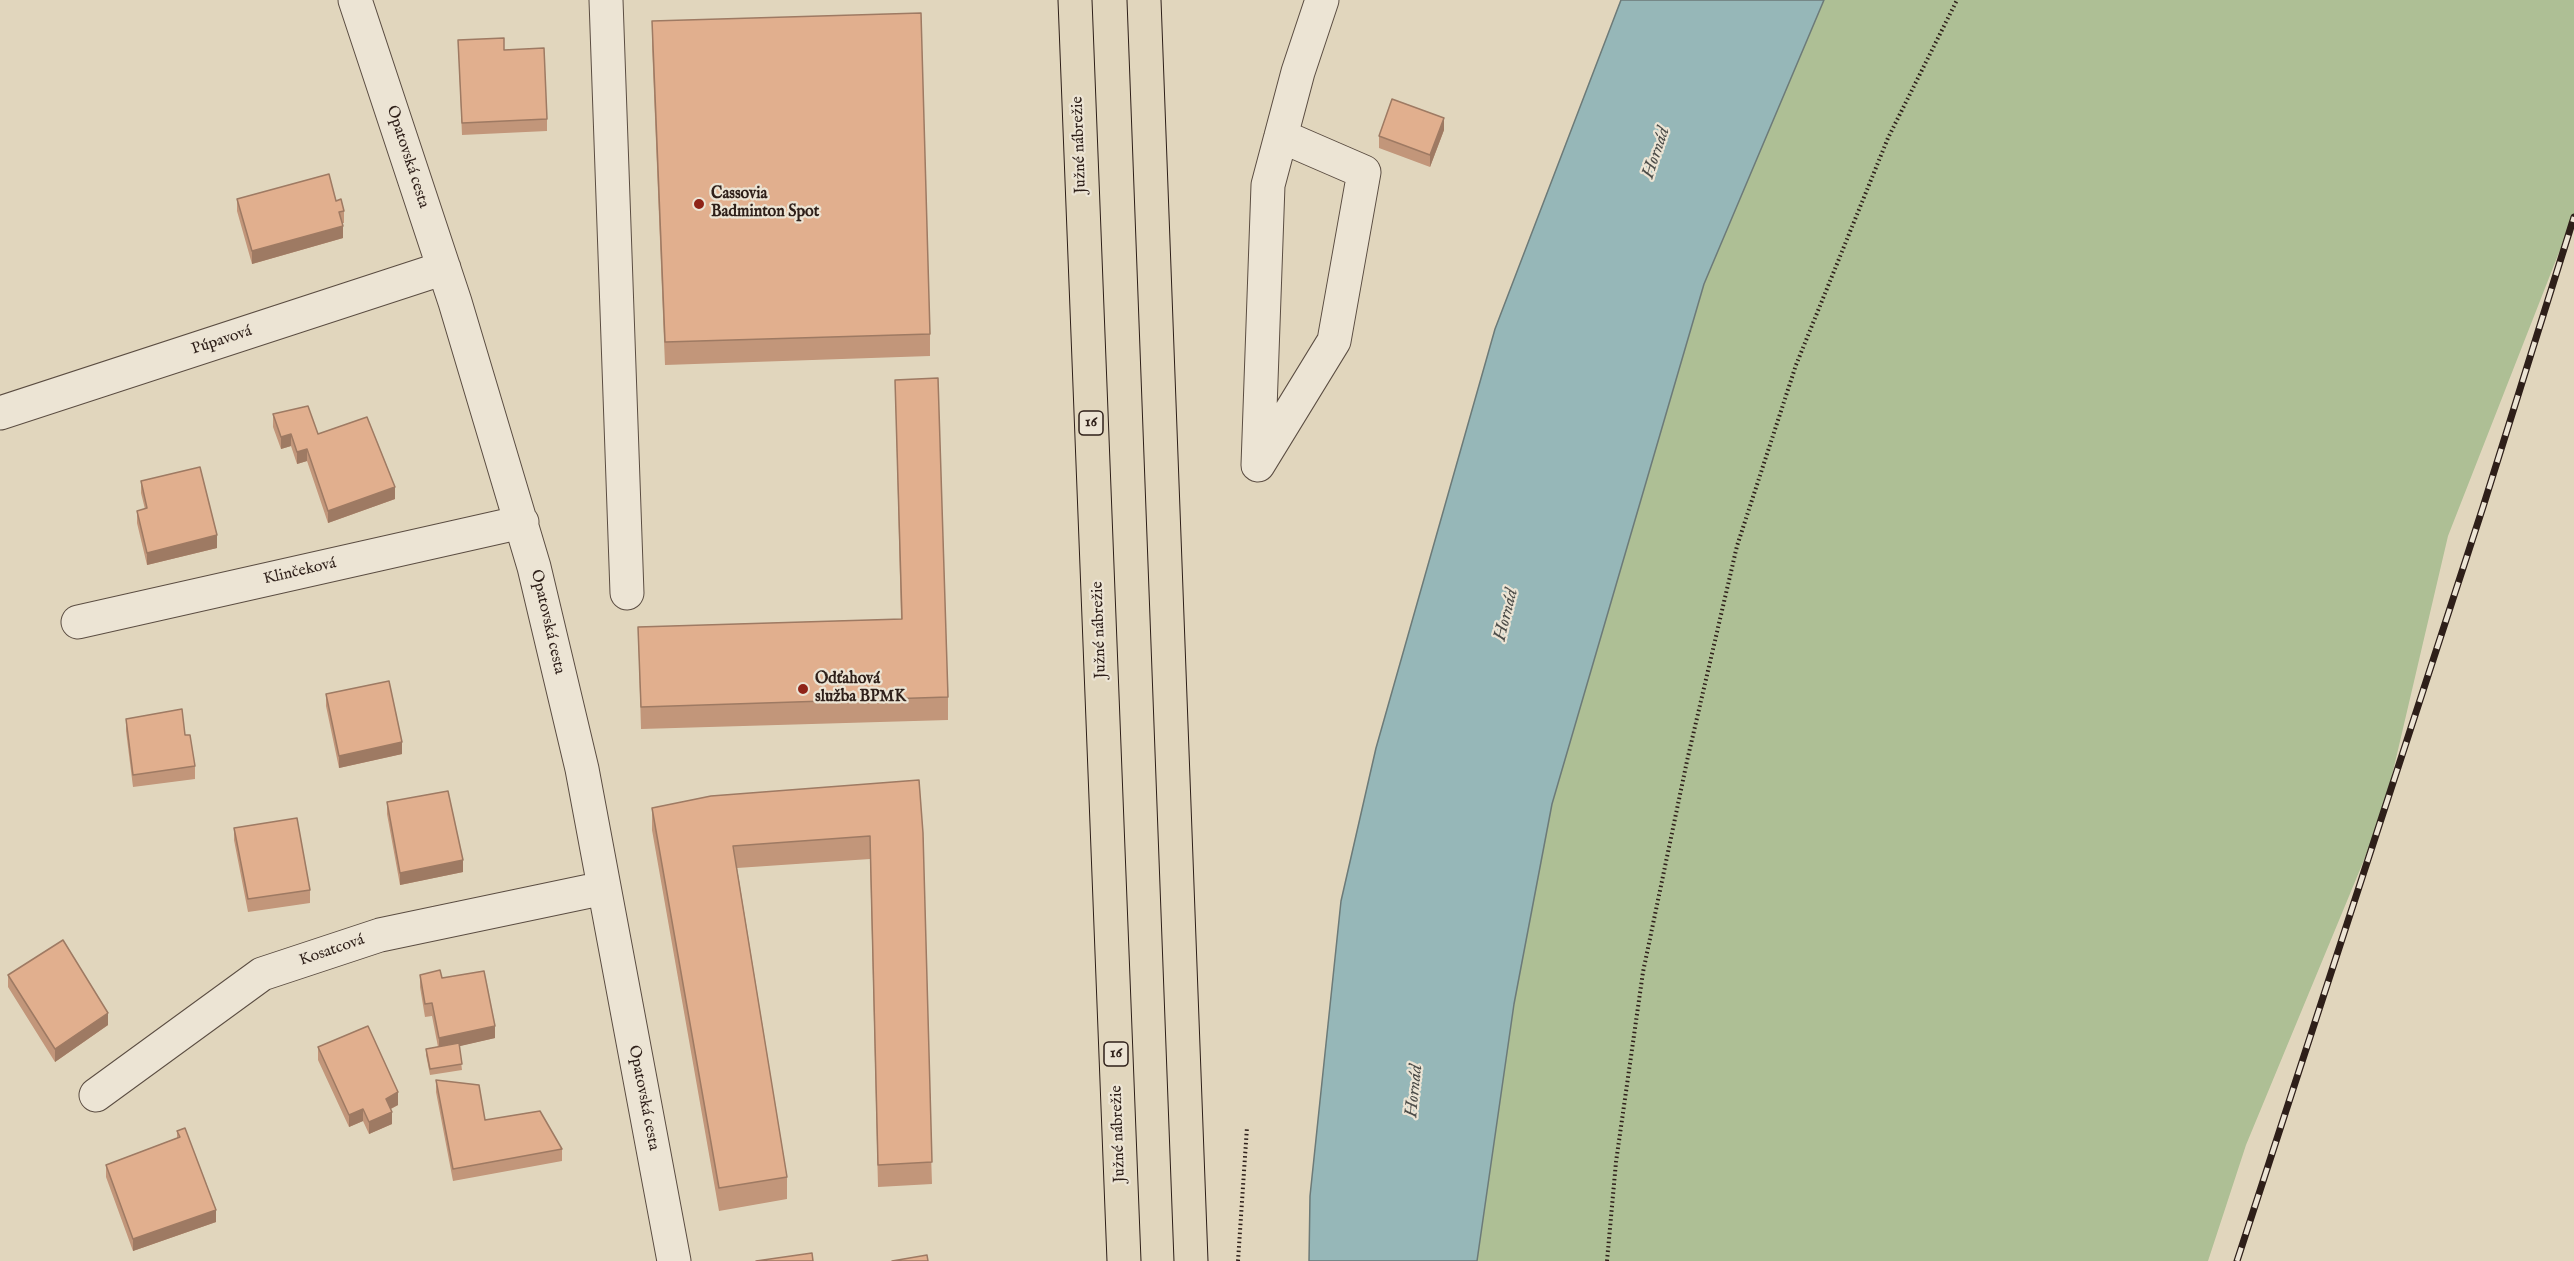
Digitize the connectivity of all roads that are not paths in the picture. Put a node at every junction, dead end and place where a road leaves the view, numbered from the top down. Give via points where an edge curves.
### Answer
1 (355, 0) edge
2 (606, 0) edge
3 (1075, 0) edge
4 (1144, 0) edge
5 (1322, 0) edge
6 (1281, 136) junction
7 (444, 268) junction
8 (0, 413) edge
9 (522, 522) junction
10 (627, 593) dead end
11 (78, 621) dead end
12 (604, 888) junction
13 (96, 1095) dead end
14 (674, 1261) edge
15 (1124, 1261) edge
16 (1191, 1261) edge

1 - 7 street, Opatovská cesta
2 - 10 street
3 - 15 highway, Južné nábrežie / 16
4 - 16 highway
5 - 6 street
6 - 6 street via 1268,185 1258,465 1334,341 1364,172
7 - 8 street, Púpavová
7 - 9 street, Opatovská cesta
9 - 11 street, Klinčeková
9 - 12 street, Opatovská cesta via 582,769
12 - 13 street, Kosatcová via 380,935 262,974
12 - 14 street, Opatovská cesta

